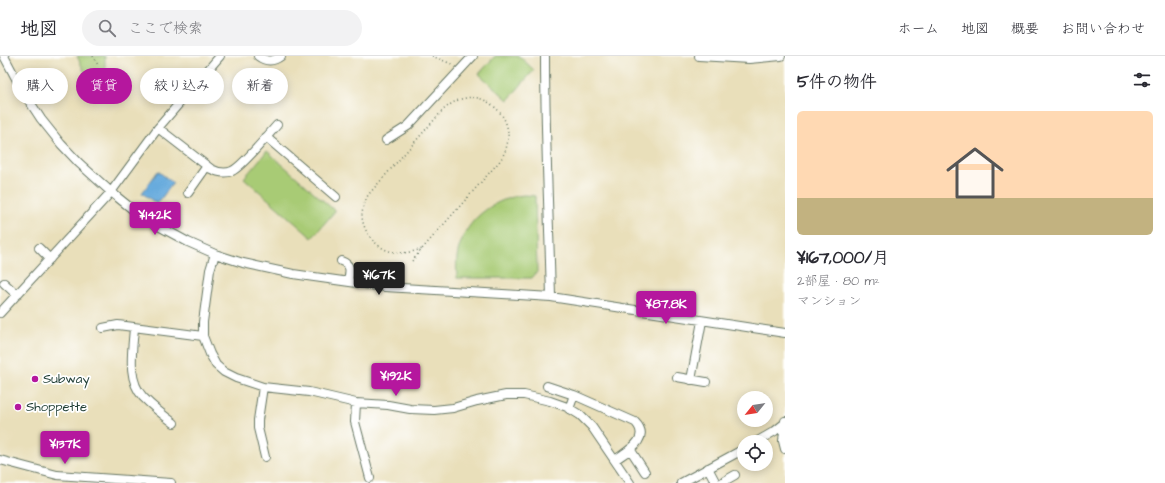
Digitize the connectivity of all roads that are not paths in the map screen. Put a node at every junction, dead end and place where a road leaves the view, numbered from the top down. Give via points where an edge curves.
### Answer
1 (4, 56) edge
2 (220, 56) edge
3 (258, 56) edge
4 (281, 56) edge
5 (473, 56) edge
6 (545, 56) edge
7 (699, 56) edge
8 (781, 56) edge
9 (276, 125) dead end
10 (158, 128) junction
11 (266, 137) junction
12 (386, 140) dead end
13 (207, 166) junction
14 (111, 192) junction
15 (188, 194) dead end
16 (336, 197) dead end
17 (39, 248) dead end
18 (214, 254) junction
19 (50, 259) junction
20 (341, 261) dead end
21 (348, 281) junction
22 (4, 283) dead end
23 (17, 294) junction
24 (551, 297) junction
25 (0, 313) edge
26 (702, 320) junction
27 (134, 327) junction
28 (103, 328) dead end
29 (785, 333) edge
30 (203, 336) junction
31 (677, 377) dead end
32 (691, 380) junction
33 (706, 382) dead end
34 (548, 386) dead end
35 (263, 387) junction
36 (574, 395) junction
37 (356, 403) junction
38 (569, 409) junction
39 (174, 423) dead end
40 (785, 423) edge
41 (768, 435) edge
42 (630, 449) junction
43 (785, 449) edge
44 (737, 453) edge
45 (265, 457) dead end
46 (0, 460) edge
47 (615, 460) junction
48 (708, 468) junction
49 (645, 472) dead end
50 (735, 475) dead end
51 (370, 478) dead end
52 (127, 482) edge
53 (171, 483) edge
54 (630, 483) edge
55 (681, 483) edge
56 (716, 483) edge
57 (721, 483) edge

1 - 14 street via 22,90 61,144
2 - 10 street
3 - 4 street via 271,61
5 - 12 street via 408,126
6 - 24 street
7 - 8 street via 749,59
9 - 11 street
10 - 13 street
10 - 14 street
11 - 13 street via 237,169 226,173
11 - 16 street
13 - 15 street
14 - 18 street via 142,217
14 - 19 street
17 - 19 street
18 - 21 street via 293,274
18 - 30 street
19 - 23 street
20 - 21 street via 349,266
21 - 24 street via 385,287
22 - 23 street
23 - 25 street
24 - 26 street
26 - 29 street
26 - 32 street
27 - 28 street via 118,325
27 - 30 street
27 - 39 street via 132,362 136,385 142,397
30 - 35 street via 216,365 224,372
31 - 32 street
32 - 33 street
34 - 36 street
35 - 37 street via 309,392
35 - 45 street via 258,428
36 - 38 street
36 - 42 street via 634,422 641,436
37 - 38 street via 434,410 454,408 506,395 524,395
37 - 51 street via 355,422
38 - 47 street via 580,415 592,427
40 - 41 street
40 - 43 street
42 - 47 street
42 - 49 street
44 - 48 street
46 - 52 street via 57,475
47 - 54 street
48 - 55 street
48 - 56 street
50 - 57 street
52 - 53 street

